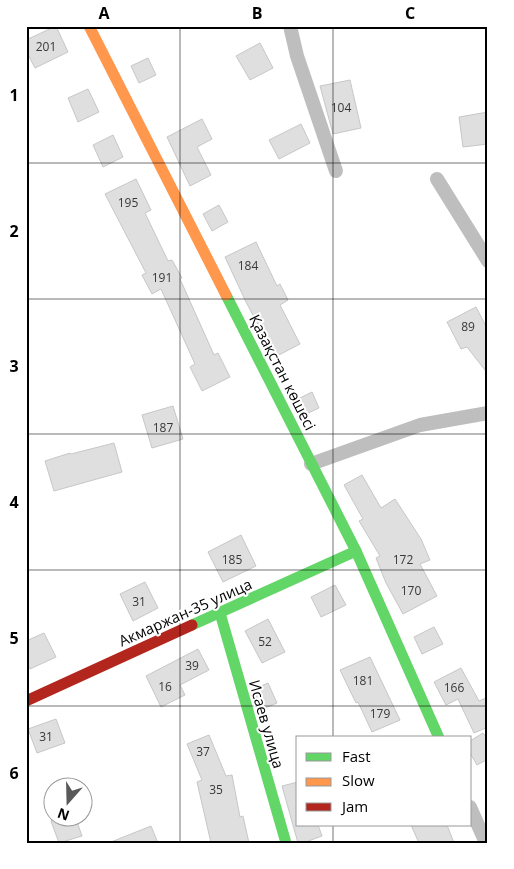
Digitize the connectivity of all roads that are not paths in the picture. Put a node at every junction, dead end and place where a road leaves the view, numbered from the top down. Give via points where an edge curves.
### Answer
1 (89, 26) edge
2 (290, 26) edge
3 (336, 171) dead end
4 (437, 179) dead end
5 (488, 261) edge
6 (488, 413) edge
7 (312, 464) junction
8 (356, 551) junction
9 (220, 613) junction
10 (26, 700) edge
11 (439, 736) edge
12 (472, 812) edge
13 (286, 843) edge
14 (486, 843) edge

1 - 7 street, Қазақстан көшесі
2 - 3 street
4 - 5 street
6 - 7 street via 420,425
7 - 8 street, Қазақстан көшесі
8 - 9 street, Акмаржан-35 улица
8 - 11 street, Қазақстан көшесі
9 - 10 street, Акмаржан-35 улица
9 - 13 street, Исаев улица
12 - 14 street

